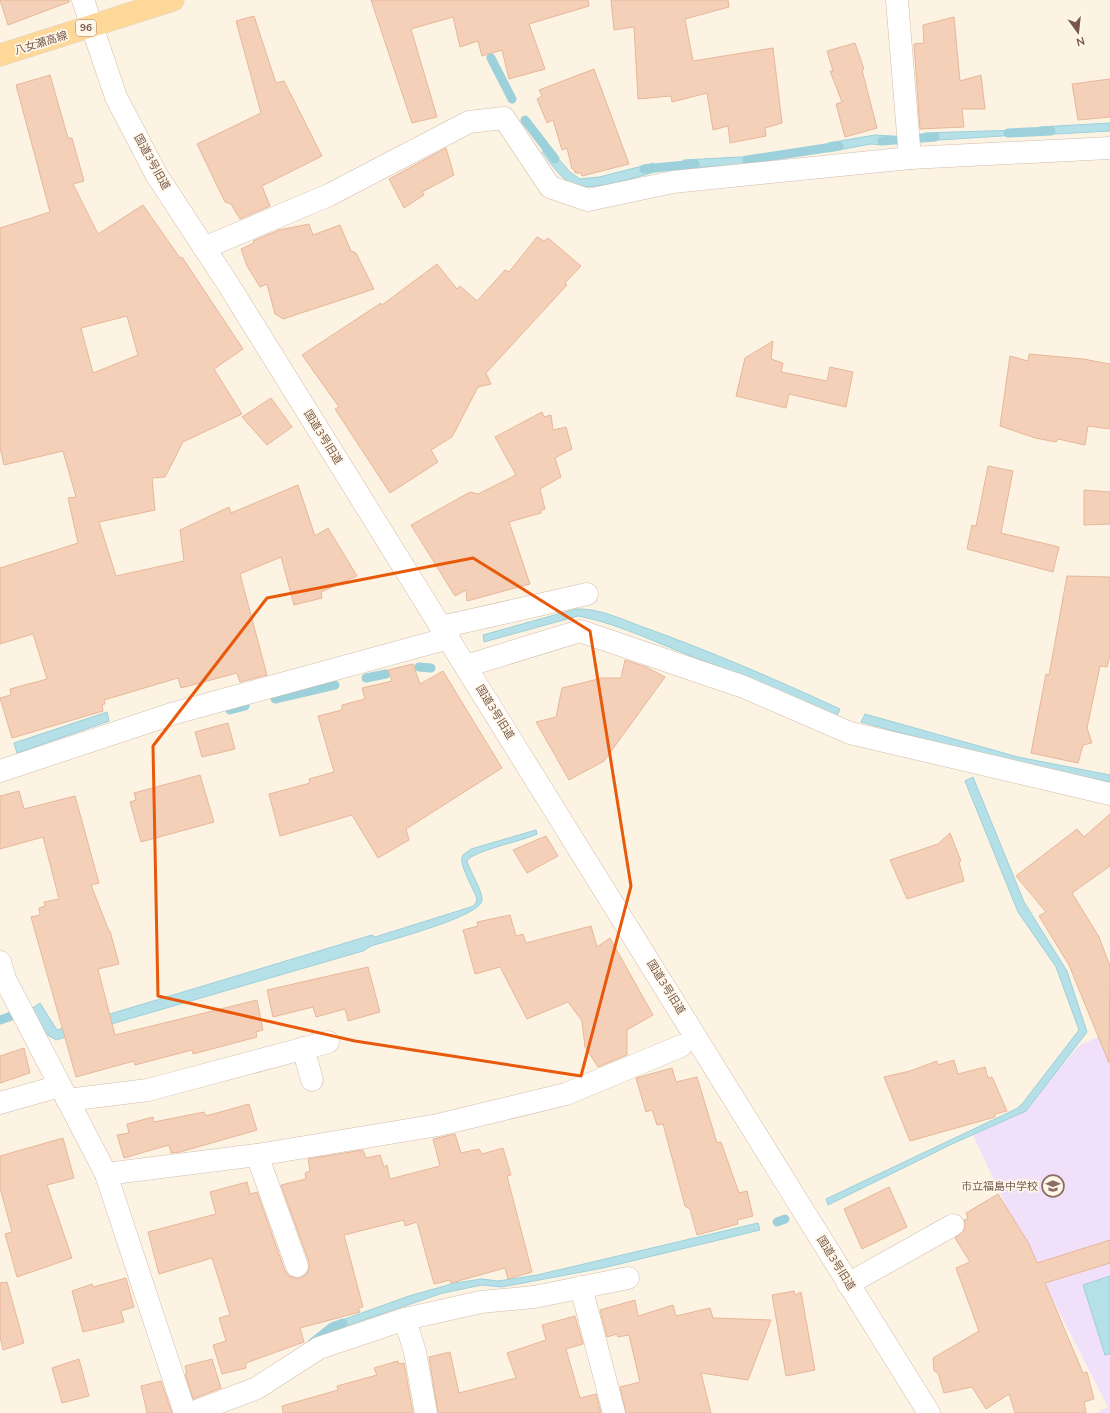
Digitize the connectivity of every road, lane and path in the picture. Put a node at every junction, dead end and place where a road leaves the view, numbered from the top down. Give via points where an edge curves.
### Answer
1 (84, 0) edge
2 (172, 0) edge
3 (897, 0) edge
4 (92, 26) junction
5 (0, 55) edge
6 (1110, 148) edge
7 (910, 158) junction
8 (204, 248) junction
9 (587, 594) dead end
10 (445, 633) junction
11 (466, 666) junction
12 (0, 771) edge
13 (1110, 794) edge
14 (0, 962) edge
15 (328, 1042) dead end
16 (681, 1046) dead end
17 (303, 1048) junction
18 (312, 1080) dead end
19 (64, 1093) junction
20 (0, 1103) edge
21 (257, 1155) junction
22 (106, 1174) junction
23 (953, 1225) dead end
24 (297, 1266) dead end
25 (628, 1278) dead end
26 (848, 1284) junction
27 (581, 1287) junction
28 (405, 1319) junction
29 (185, 1413) edge
30 (191, 1413) edge
31 (426, 1413) edge
32 (614, 1413) edge
33 (929, 1413) edge

1 - 4 street, 国道3号旧道
2 - 4 main road, 八女瀬高線 / 96
3 - 7 street
4 - 5 main road, 八女瀬高線 / 96
4 - 8 street, 国道3号旧道 via 116,97 156,174
6 - 7 street
7 - 8 street via 673,182 588,200 550,187 504,118 469,122 329,195
8 - 10 street, 国道3号旧道
9 - 10 street
10 - 11 street, 国道3号旧道
10 - 12 street via 175,713
11 - 13 street via 580,631 744,687 850,733
11 - 26 street, 国道3号旧道
14 - 19 street via 5,980
15 - 17 street
16 - 21 street via 566,1094 438,1125
17 - 18 street
17 - 19 street via 148,1090
19 - 20 street
19 - 22 street
21 - 22 street
21 - 24 street
22 - 29 street
23 - 26 street
25 - 27 street
26 - 33 street, 国道3号旧道
27 - 28 street via 534,1297 481,1302
27 - 32 street
28 - 30 street via 318,1348 257,1388
28 - 31 street via 415,1352

